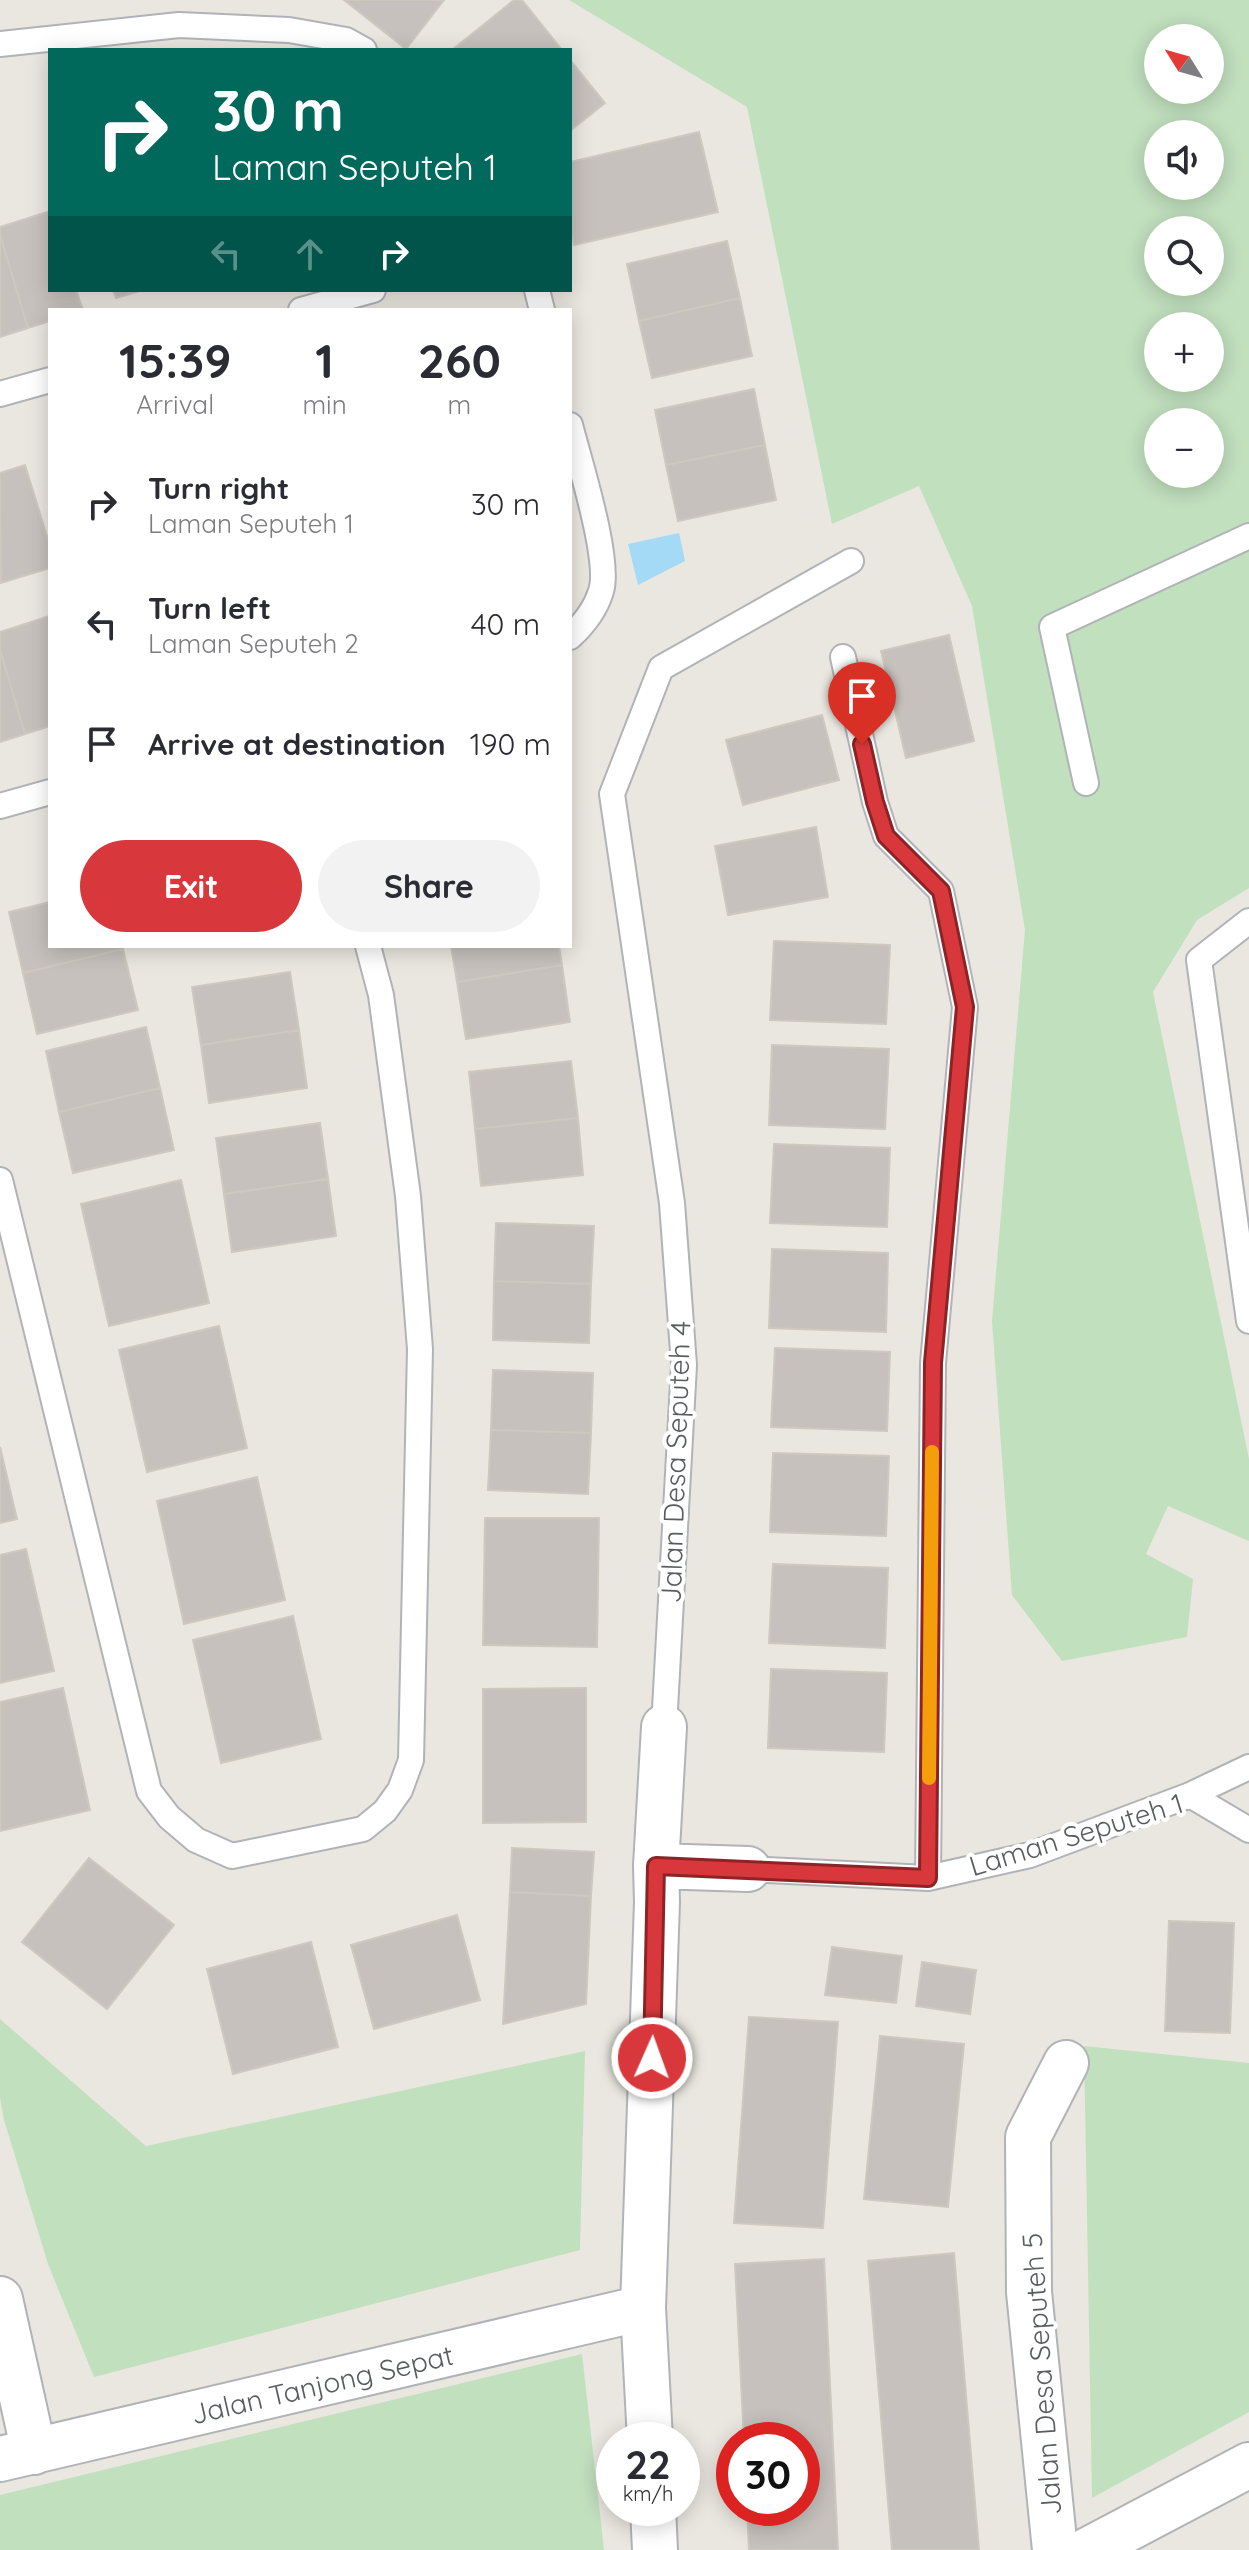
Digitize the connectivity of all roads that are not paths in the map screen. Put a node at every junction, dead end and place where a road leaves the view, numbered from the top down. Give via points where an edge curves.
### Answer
1 (0, 44) edge
2 (360, 48) edge
3 (366, 292) edge
4 (308, 308) edge
5 (48, 381) edge
6 (0, 394) edge
7 (572, 433) edge
8 (1249, 536) edge
9 (851, 561) dead end
10 (572, 635) edge
11 (843, 657) dead end
12 (1086, 783) dead end
13 (48, 793) edge
14 (0, 806) edge
15 (1249, 921) edge
16 (369, 948) edge
17 (0, 1180) edge
18 (1249, 1321) edge
19 (664, 1727) joint
20 (1249, 1767) edge
21 (1190, 1795) junction
22 (1249, 1830) edge
23 (656, 1866) junction
24 (748, 1869) joint
25 (928, 1878) junction
26 (1066, 2063) dead end
27 (0, 2299) edge
28 (643, 2308) junction
29 (649, 2422) edge
30 (17, 2456) edge
31 (1249, 2465) edge
32 (654, 2526) edge
33 (655, 2550) edge
34 (1055, 2550) edge
35 (1088, 2550) edge

1 - 2 lane via 179,25 289,30 346,40
3 - 4 lane
5 - 6 lane
7 - 10 lane via 601,552 602,589
8 - 12 lane via 1052,627
9 - 19 lane, Jalan Desa Seputeh 4 via 661,668 612,794 672,1203 684,1365
11 - 25 lane via 886,836 941,891 965,1007 933,1363
13 - 14 lane
15 - 18 lane via 1199,960
16 - 17 lane via 381,995 408,1196 420,1349 411,1760 400,1790 363,1829 232,1856 196,1840 149,1791
19 - 23 street, Jalan Desa Seputeh 4
20 - 21 lane
21 - 22 lane, Laman Seputeh 1
21 - 25 lane, Laman Seputeh 1 via 1030,1855
23 - 24 street, Laman Seputeh 1
23 - 28 street, Jalan Desa Seputeh 4
24 - 25 lane, Laman Seputeh 1
26 - 34 street, Jalan Desa Seputeh 5 via 1028,2137 1029,2292
27 - 30 street
28 - 29 street, Jalan Desa Seputeh 4
28 - 30 street, Jalan Tanjong Sepat
31 - 35 street
32 - 33 street

